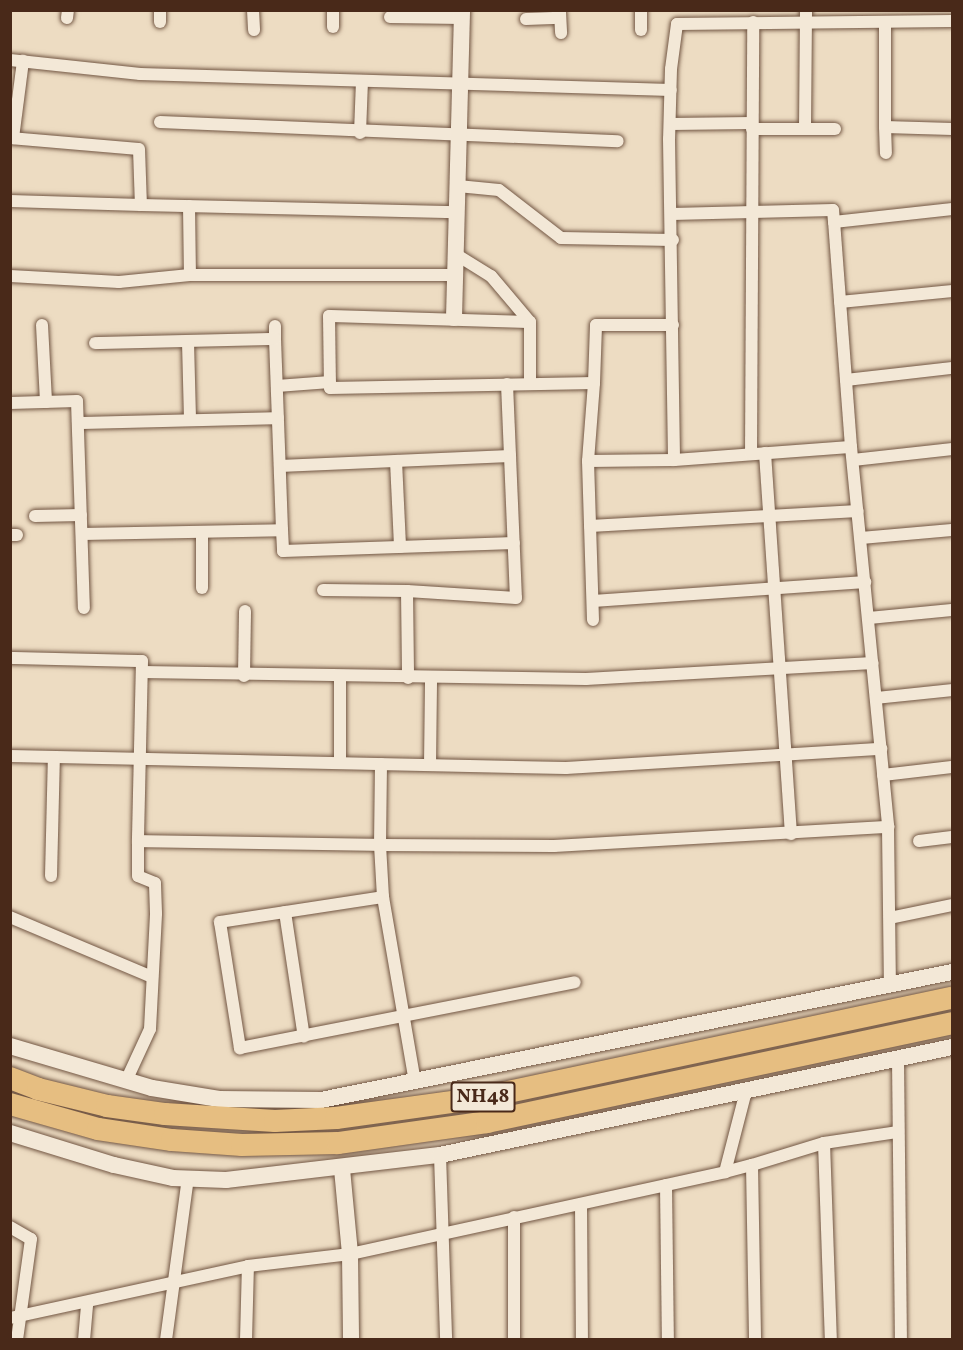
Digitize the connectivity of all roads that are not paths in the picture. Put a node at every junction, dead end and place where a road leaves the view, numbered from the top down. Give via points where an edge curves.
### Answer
1 (254, 10) edge
2 (333, 10) edge
3 (641, 10) edge
4 (462, 14) edge
5 (560, 14) edge
6 (806, 16) edge
7 (903, 16) edge
8 (390, 17) dead end
9 (526, 19) dead end
10 (952, 21) edge
11 (753, 22) junction
12 (885, 22) junction
13 (333, 27) dead end
14 (254, 30) dead end
15 (641, 30) dead end
16 (561, 33) dead end
17 (17, 61) edge
18 (362, 81) junction
19 (460, 84) junction
20 (671, 90) junction
21 (160, 122) dead end
22 (671, 124) junction
23 (752, 126) junction
24 (885, 127) junction
25 (805, 128) junction
26 (835, 129) dead end
27 (952, 129) edge
28 (360, 132) junction
29 (459, 135) junction
30 (12, 138) edge
31 (618, 141) dead end
32 (886, 153) dead end
33 (458, 186) junction
34 (10, 201) edge
35 (141, 205) junction
36 (189, 206) junction
37 (952, 209) edge
38 (457, 212) junction
39 (672, 214) junction
40 (752, 214) junction
41 (834, 222) junction
42 (673, 240) junction
43 (457, 255) junction
44 (190, 275) junction
45 (456, 275) junction
46 (10, 276) edge
47 (952, 291) edge
48 (840, 302) junction
49 (454, 318) junction
50 (530, 322) junction
51 (42, 325) dead end
52 (673, 325) junction
53 (275, 326) dead end
54 (275, 339) junction
55 (188, 342) junction
56 (95, 343) dead end
57 (952, 368) edge
58 (846, 380) junction
59 (330, 382) junction
60 (531, 383) junction
61 (594, 383) junction
62 (507, 384) junction
63 (277, 386) junction
64 (10, 402) edge
65 (46, 402) junction
66 (278, 418) junction
67 (190, 420) junction
68 (78, 423) junction
69 (851, 447) junction
70 (952, 449) edge
71 (765, 453) junction
72 (751, 454) junction
73 (510, 456) junction
74 (674, 460) junction
75 (853, 460) junction
76 (396, 461) junction
77 (588, 461) junction
78 (280, 466) junction
79 (858, 511) junction
80 (81, 515) junction
81 (35, 516) dead end
82 (770, 518) junction
83 (590, 526) junction
84 (282, 530) junction
85 (952, 530) edge
86 (202, 532) junction
87 (82, 534) junction
88 (861, 538) junction
89 (514, 543) junction
90 (400, 547) junction
91 (865, 582) junction
92 (202, 588) dead end
93 (323, 590) dead end
94 (774, 590) junction
95 (407, 591) junction
96 (593, 601) junction
97 (84, 608) dead end
98 (952, 610) edge
99 (245, 611) dead end
100 (869, 618) junction
101 (593, 620) dead end
102 (10, 658) edge
103 (873, 663) junction
104 (780, 670) junction
105 (142, 672) junction
106 (244, 676) junction
107 (340, 677) junction
108 (408, 678) junction
109 (431, 678) junction
110 (952, 690) edge
111 (876, 698) junction
112 (880, 749) junction
113 (785, 755) junction
114 (10, 756) edge
115 (54, 757) junction
116 (139, 759) junction
117 (340, 762) junction
118 (381, 764) junction
119 (430, 765) junction
120 (952, 767) edge
121 (883, 775) junction
122 (888, 827) junction
123 (790, 834) junction
124 (952, 837) edge
125 (138, 841) junction
126 (919, 841) dead end
127 (381, 845) junction
128 (51, 876) dead end
129 (383, 897) junction
130 (952, 905) edge
131 (285, 912) junction
132 (10, 917) edge
133 (890, 918) junction
134 (952, 972) edge
135 (152, 977) junction
136 (574, 982) dead end
137 (891, 985) junction
138 (952, 998) edge
139 (404, 1015) junction
140 (952, 1023) edge
141 (304, 1037) junction
142 (10, 1046) edge
143 (952, 1047) edge
144 (898, 1059) junction
145 (10, 1078) edge
146 (126, 1082) junction
147 (415, 1082) junction
148 (746, 1091) junction
149 (10, 1104) edge
150 (898, 1132) junction
151 (10, 1133) edge
152 (824, 1143) junction
153 (440, 1155) junction
154 (752, 1165) junction
155 (342, 1169) junction
156 (724, 1172) junction
157 (188, 1178) junction
158 (666, 1185) junction
159 (581, 1204) junction
160 (514, 1217) junction
161 (10, 1227) edge
162 (443, 1231) junction
163 (350, 1254) junction
164 (248, 1266) junction
165 (171, 1283) junction
166 (87, 1302) junction
167 (15, 1317) edge
168 (17, 1340) edge
169 (84, 1340) edge
170 (166, 1340) edge
171 (246, 1340) edge
172 (351, 1340) edge
173 (446, 1340) edge
174 (514, 1340) edge
175 (582, 1340) edge
176 (668, 1340) edge
177 (755, 1340) edge
178 (831, 1340) edge
179 (901, 1340) edge

1 - 14 street
2 - 13 street
3 - 15 street
4 - 8 street
4 - 19 street
5 - 9 street
5 - 16 street
6 - 11 street
6 - 12 street
6 - 25 street
7 - 10 street
7 - 12 street
11 - 20 street via 677,24
11 - 23 street
12 - 24 street
17 - 18 street via 140,74
17 - 30 street
18 - 19 street
18 - 28 street
19 - 20 street
19 - 29 street
20 - 22 street
21 - 28 street
22 - 23 street
22 - 39 street
23 - 25 street
23 - 40 street
24 - 27 street
24 - 32 street
25 - 26 street
28 - 29 street
29 - 31 street
29 - 33 street
30 - 35 street via 139,149
33 - 38 street
33 - 42 street via 499,190 561,238
34 - 35 street
35 - 36 street
36 - 38 street
36 - 44 street
37 - 41 street
38 - 43 street
39 - 40 street
39 - 42 street
40 - 41 street via 833,210
40 - 72 street
41 - 48 street
42 - 52 street
43 - 45 street
43 - 50 street via 491,276
44 - 45 street
44 - 46 street via 119,282
45 - 49 street
47 - 48 street
48 - 58 street
49 - 50 street
49 - 59 street via 329,316
50 - 60 street
51 - 65 street
52 - 61 street via 596,325
52 - 74 street
53 - 54 street
54 - 55 street
54 - 63 street
55 - 56 street
55 - 67 street
57 - 58 street
58 - 69 street
59 - 62 street via 330,388
59 - 63 street
60 - 61 street
60 - 62 street
61 - 77 street
62 - 73 street
63 - 66 street
64 - 65 street
65 - 68 street via 77,401
66 - 67 street
66 - 78 street
67 - 68 street
68 - 80 street
69 - 71 street
69 - 75 street
70 - 75 street
71 - 72 street
71 - 82 street
72 - 74 street
73 - 76 street
73 - 89 street
74 - 77 street
75 - 79 street
76 - 78 street
76 - 90 street
77 - 83 street
78 - 84 street
79 - 82 street
79 - 88 street
80 - 81 street
80 - 87 street
82 - 83 street
82 - 94 street
83 - 96 street
84 - 86 street
84 - 90 street via 283,551
85 - 88 street
86 - 87 street
86 - 92 street
87 - 97 street
88 - 91 street
89 - 90 street
89 - 95 street via 516,598
91 - 94 street
91 - 100 street
93 - 95 street
94 - 96 street
94 - 104 street
95 - 108 street
96 - 101 street
98 - 100 street
99 - 106 street
100 - 103 street
102 - 105 street via 142,661
103 - 104 street
103 - 111 street
104 - 109 street via 586,679
104 - 113 street
105 - 106 street
105 - 116 street
106 - 107 street
107 - 108 street
107 - 117 street
108 - 109 street
109 - 119 street
110 - 111 street
111 - 112 street
112 - 113 street
112 - 121 street
113 - 119 street via 566,768
113 - 123 street
114 - 115 street
115 - 116 street
115 - 128 street
116 - 117 street
116 - 125 street
117 - 118 street
118 - 119 street
118 - 127 street
120 - 121 street
121 - 122 street
122 - 123 street
122 - 133 street
123 - 127 street via 554,846
124 - 126 street
125 - 127 street
125 - 135 street via 138,876 154,883
127 - 129 street
129 - 131 street
129 - 139 street
130 - 133 street
131 - 141 street
131 - 141 street via 220,922 240,1048
132 - 135 street
133 - 137 street
134 - 137 street
135 - 146 street via 150,1029
136 - 139 street
137 - 147 street
138 - 145 highway, NH48 via 480,1098 336,1118 275,1121 165,1114 107,1106
139 - 141 street
139 - 147 street
140 - 149 highway, NH48 via 487,1122 338,1143 242,1146 172,1140 98,1129
142 - 146 street
143 - 144 street
144 - 148 street
144 - 150 street
146 - 147 street via 219,1099 321,1100
148 - 153 street
148 - 156 street
150 - 152 street
150 - 179 street
151 - 157 street via 114,1166
152 - 154 street
152 - 178 street
153 - 155 street
153 - 162 street
154 - 156 street
154 - 177 street
155 - 157 street via 226,1180
155 - 163 street
156 - 158 street
157 - 165 street
158 - 159 street
158 - 176 street
159 - 160 street
159 - 175 street
160 - 162 street
160 - 174 street
161 - 167 street via 31,1239
162 - 163 street
162 - 173 street
163 - 164 street
163 - 172 street
164 - 165 street
164 - 171 street
165 - 166 street
165 - 170 street
166 - 167 street
166 - 169 street
167 - 168 street

